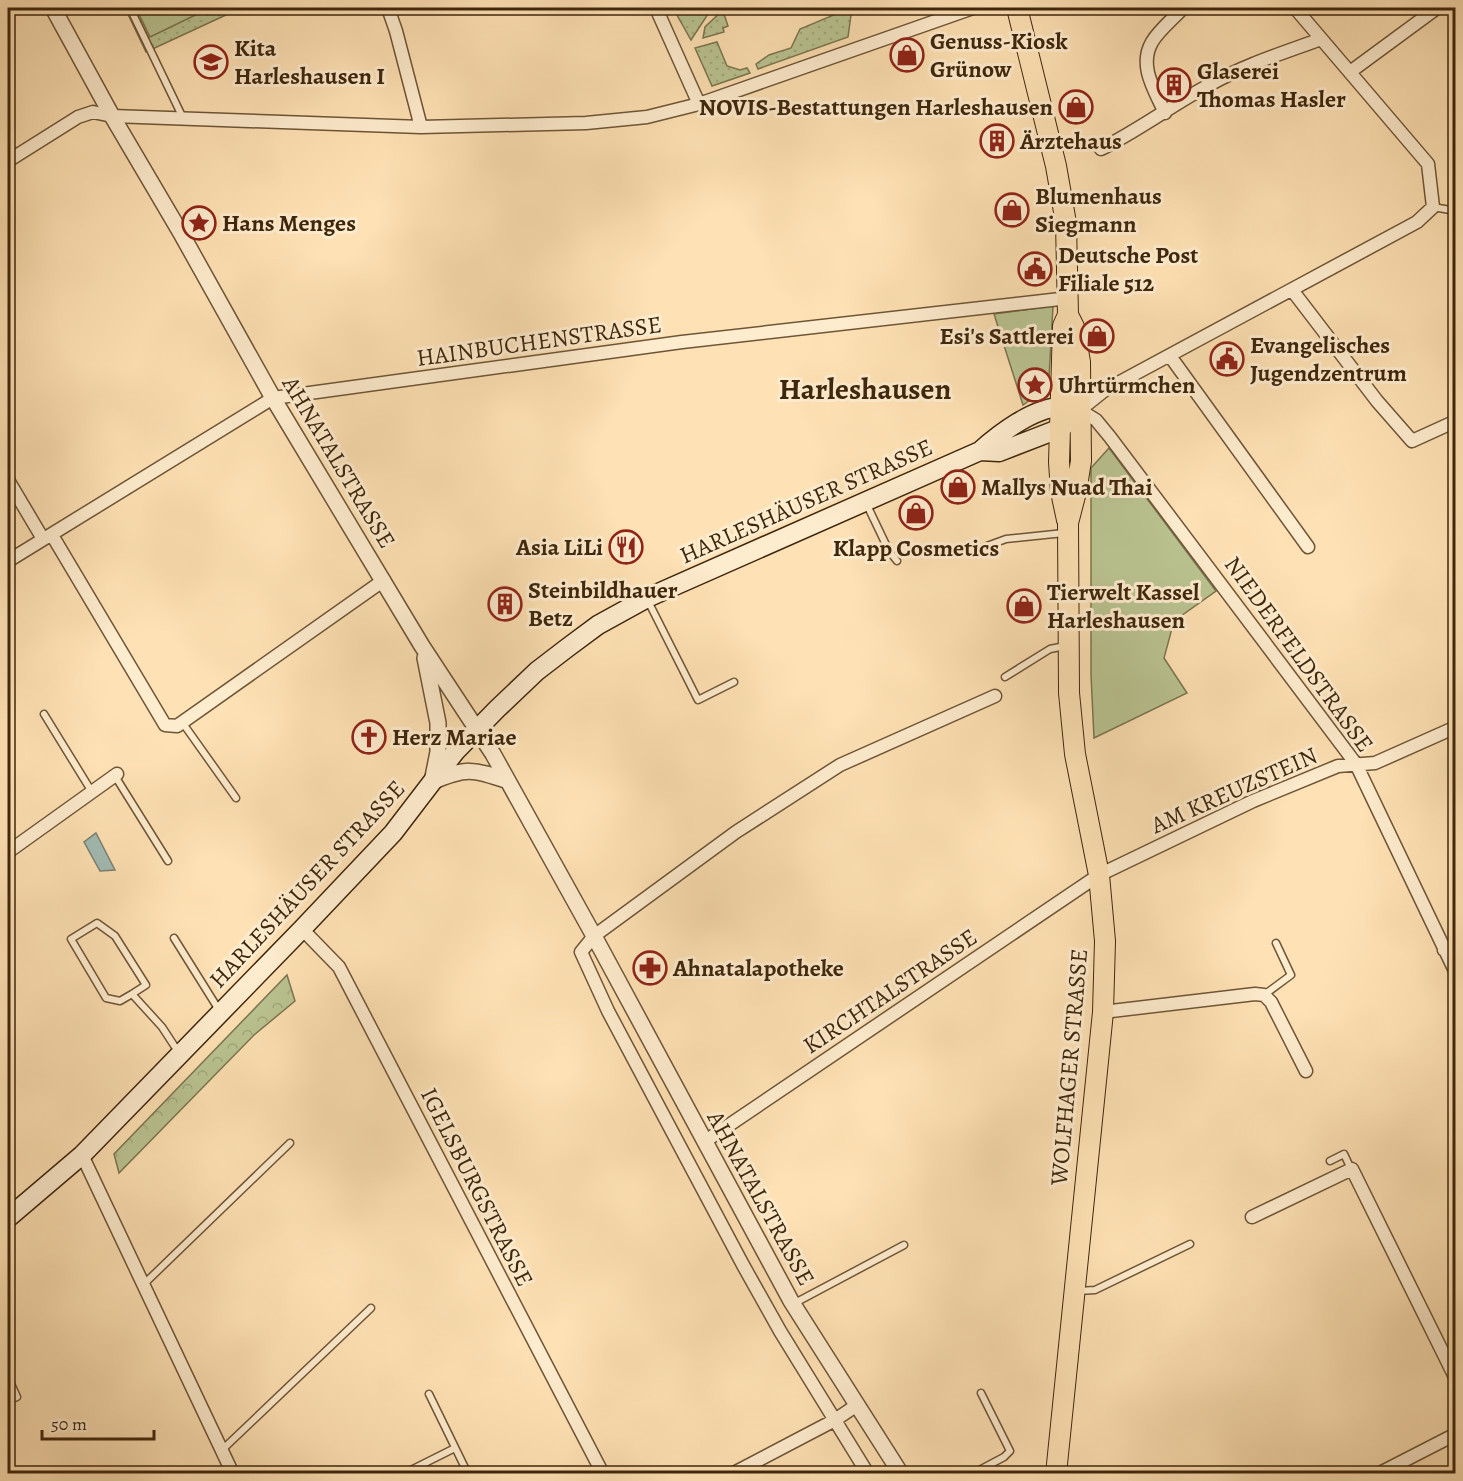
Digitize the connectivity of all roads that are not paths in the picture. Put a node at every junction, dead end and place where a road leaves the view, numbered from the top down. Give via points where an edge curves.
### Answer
1 (52, 8) edge
2 (130, 8) edge
3 (388, 8) edge
4 (656, 8) edge
5 (973, 8) edge
6 (1017, 8) edge
7 (1183, 8) edge
8 (1295, 8) edge
9 (1437, 8) edge
10 (1321, 39) junction
11 (1350, 72) junction
12 (699, 104) junction
13 (1165, 113) junction
14 (112, 116) junction
15 (184, 118) junction
16 (421, 127) junction
17 (1101, 149) dead end
18 (8, 161) edge
19 (1433, 207) junction
20 (1455, 211) edge
21 (1292, 291) junction
22 (1069, 307) junction
23 (1170, 356) junction
24 (1061, 382) junction
25 (273, 398) junction
26 (1060, 407) junction
27 (1080, 410) junction
28 (1034, 414) junction
29 (1455, 421) edge
30 (1061, 428) junction
31 (980, 451) junction
32 (8, 480) edge
33 (865, 501) junction
34 (1068, 528) junction
35 (47, 537) junction
36 (1308, 547) dead end
37 (976, 550) dead end
38 (8, 561) edge
39 (897, 561) dead end
40 (384, 580) junction
41 (647, 598) junction
42 (422, 646) junction
43 (1069, 646) junction
44 (1005, 677) dead end
45 (734, 682) dead end
46 (995, 696) dead end
47 (44, 714) dead end
48 (182, 722) junction
49 (1455, 727) edge
50 (476, 728) junction
51 (1356, 764) junction
52 (116, 775) joint
53 (508, 781) junction
54 (432, 782) junction
55 (92, 792) junction
56 (236, 798) dead end
57 (8, 852) edge
58 (168, 861) dead end
59 (1099, 875) junction
60 (302, 929) junction
61 (594, 936) junction
62 (174, 938) dead end
63 (1276, 943) dead end
64 (1450, 948) edge
65 (1455, 973) edge
66 (132, 994) junction
67 (1264, 995) junction
68 (1103, 1012) junction
69 (221, 1013) junction
70 (181, 1054) junction
71 (1306, 1071) dead end
72 (704, 1142) junction
73 (290, 1143) dead end
74 (82, 1155) junction
75 (1330, 1161) dead end
76 (1352, 1169) junction
77 (1252, 1217) dead end
78 (8, 1218) edge
79 (1190, 1244) dead end
80 (904, 1245) dead end
81 (143, 1285) junction
82 (1075, 1291) junction
83 (793, 1304) junction
84 (372, 1308) dead end
85 (8, 1377) edge
86 (1455, 1378) edge
87 (981, 1393) dead end
88 (429, 1394) dead end
89 (8, 1401) edge
90 (857, 1405) junction
91 (834, 1420) junction
92 (1455, 1434) edge
93 (455, 1448) junction
94 (222, 1450) junction
95 (233, 1473) edge
96 (403, 1473) edge
97 (468, 1473) edge
98 (603, 1473) edge
99 (732, 1473) edge
100 (868, 1473) edge
101 (902, 1473) edge
102 (972, 1473) edge
103 (1056, 1473) edge
104 (1378, 1473) edge

1 - 14 street, AHNATALSTRASSE
2 - 15 lane
3 - 16 street
4 - 12 street
5 - 12 street
6 - 22 main road, WOLFHAGER STRASSE via 1059,182 1066,223
7 - 13 street via 1152,42 1146,60 1148,78
8 - 10 street
9 - 11 street
10 - 11 street
10 - 13 street via 1248,66
11 - 19 street via 1428,164
12 - 16 street via 647,117 586,123
13 - 17 street
14 - 15 street
14 - 18 street via 93,112 78,117
14 - 25 street, AHNATALSTRASSE
15 - 16 street
19 - 20 lane
19 - 21 street via 1417,222
21 - 23 street
21 - 29 street via 1412,441
22 - 24 main road, WOLFHAGER STRASSE via 1063,326
22 - 25 street, HAINBUCHENSTRASSE via 682,342
22 - 27 main road, WOLFHAGER STRASSE via 1080,362
23 - 27 street via 1105,390
23 - 36 street
24 - 26 main road, WOLFHAGER STRASSE
24 - 28 main road, HARLESHÄUSER STRASSE
25 - 35 street, HAINBUCHENSTRASSE
25 - 40 street, AHNATALSTRASSE
26 - 27 main road, HARLESHÄUSER STRASSE
26 - 28 main road, HARLESHÄUSER STRASSE
26 - 30 main road, WOLFHAGER STRASSE
27 - 30 main road, HARLESHÄUSER STRASSE
27 - 34 main road, WOLFHAGER STRASSE via 1081,461
27 - 51 street, NIEDERFELDSTRASSE via 1096,420 1110,437
28 - 31 main road, HARLESHÄUSER STRASSE
30 - 31 main road, HARLESHÄUSER STRASSE via 999,452
30 - 34 main road, WOLFHAGER STRASSE via 1061,492
31 - 33 main road, HARLESHÄUSER STRASSE
32 - 35 street
33 - 39 lane
33 - 41 main road, HARLESHÄUSER STRASSE
34 - 37 lane via 1006,539
34 - 43 main road, WOLFHAGER STRASSE
35 - 38 street, HAINBUCHENSTRASSE
35 - 48 street via 165,725 177,726
40 - 42 street, AHNATALSTRASSE
40 - 48 street
41 - 45 lane via 698,700
41 - 50 main road, HARLESHÄUSER STRASSE via 598,625 567,648
42 - 50 street, AHNATALSTRASSE
42 - 54 street via 438,723
43 - 44 lane via 1050,650
43 - 59 main road, WOLFHAGER STRASSE via 1075,754
46 - 61 street via 840,765 736,832
47 - 55 lane
48 - 56 lane
49 - 51 street, AM KREUZSTEIN via 1375,763
50 - 53 street, AHNATALSTRASSE
50 - 54 main road, HARLESHÄUSER STRASSE
51 - 59 street, AM KREUZSTEIN via 1338,766 1253,801
51 - 64 street, NIEDERFELDSTRASSE
52 - 55 street
52 - 58 lane
53 - 54 street via 477,770 455,772
53 - 61 street, AHNATALSTRASSE
54 - 60 main road, HARLESHÄUSER STRASSE via 393,833
55 - 57 street
59 - 68 main road, WOLFHAGER STRASSE via 1105,941
59 - 72 street, KIRCHTALSTRASSE
60 - 69 main road, HARLESHÄUSER STRASSE
60 - 98 street, IGELSBURGSTRASSE via 339,967
61 - 72 street, AHNATALSTRASSE
61 - 91 street, AHNATALSTRASSE via 581,952 608,1011 743,1265
62 - 69 lane
63 - 67 lane via 1291,975
64 - 65 street, NIEDERFELDSTRASSE
66 - 66 lane via 120,1001 106,998 71,939 97,923 116,936 146,985
66 - 70 lane
67 - 68 street
67 - 71 street
68 - 82 main road, WOLFHAGER STRASSE
69 - 70 main road, HARLESHÄUSER STRASSE
70 - 74 main road, HARLESHÄUSER STRASSE
72 - 83 street, AHNATALSTRASSE
73 - 81 lane
74 - 78 main road, HARLESHÄUSER STRASSE
74 - 81 street
75 - 76 lane via 1344,1154
76 - 77 street
76 - 86 street
79 - 82 lane via 1095,1290
80 - 83 lane
81 - 94 street
82 - 103 main road, WOLFHAGER STRASSE
83 - 90 street, AHNATALSTRASSE
84 - 94 lane
85 - 89 lane via 17,1396
87 - 102 lane via 1010,1450
88 - 93 lane
90 - 91 street
90 - 101 street, AHNATALSTRASSE
91 - 99 street
91 - 100 street, AHNATALSTRASSE
92 - 104 street
93 - 96 lane
93 - 97 lane
94 - 95 street

